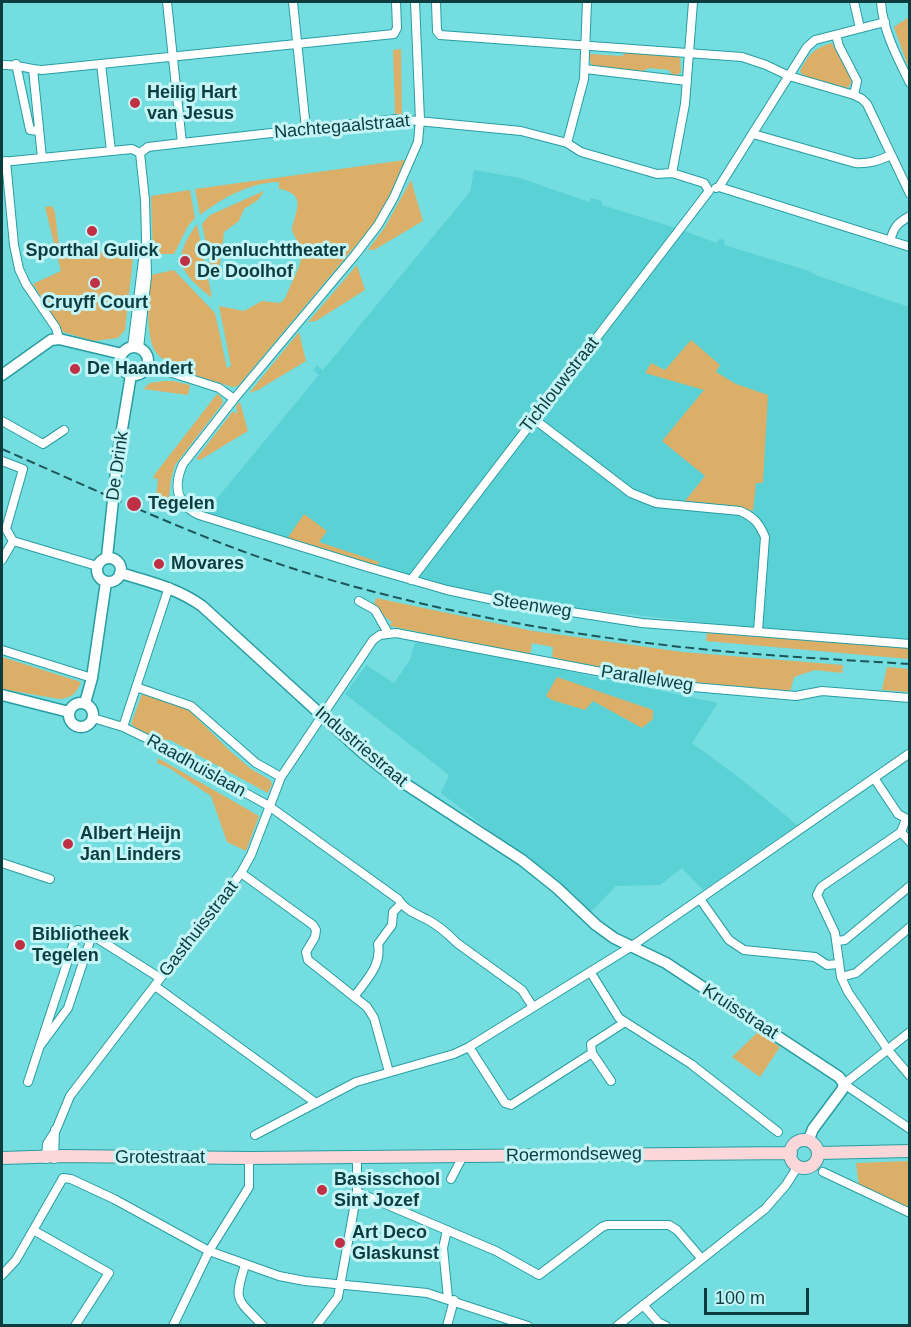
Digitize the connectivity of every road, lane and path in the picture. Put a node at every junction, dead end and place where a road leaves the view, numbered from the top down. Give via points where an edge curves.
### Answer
1 (168, 2) edge
2 (293, 2) edge
3 (396, 2) edge
4 (415, 2) edge
5 (436, 2) edge
6 (587, 2) edge
7 (693, 2) edge
8 (854, 2) edge
9 (881, 2) edge
10 (887, 2) edge
11 (885, 22) junction
12 (860, 28) junction
13 (836, 35) junction
14 (297, 44) junction
15 (586, 44) junction
16 (690, 52) junction
17 (173, 56) junction
18 (2, 64) edge
19 (16, 64) junction
20 (101, 64) junction
21 (33, 69) junction
22 (585, 69) junction
23 (789, 76) junction
24 (687, 81) junction
25 (909, 83) edge
26 (854, 95) junction
27 (420, 120) junction
28 (306, 129) junction
29 (39, 130) junction
30 (753, 134) junction
31 (182, 143) junction
32 (567, 143) junction
33 (111, 151) junction
34 (140, 153) junction
35 (891, 155) junction
36 (42, 158) junction
37 (4, 162) edge
38 (672, 173) junction
39 (719, 187) junction
40 (710, 191) junction
41 (909, 194) edge
42 (909, 216) edge
43 (890, 241) junction
44 (909, 247) edge
45 (59, 339) junction
46 (136, 348) junction
47 (121, 358) junction
48 (147, 365) junction
49 (2, 375) edge
50 (131, 375) junction
51 (234, 399) junction
52 (534, 418) junction
53 (2, 421) edge
54 (64, 430) dead end
55 (2, 461) edge
56 (13, 541) junction
57 (107, 557) junction
58 (2, 560) edge
59 (97, 566) junction
60 (120, 573) junction
61 (411, 580) junction
62 (106, 582) junction
63 (169, 587) junction
64 (359, 601) dead end
65 (758, 631) junction
66 (388, 633) junction
67 (909, 644) edge
68 (2, 650) edge
69 (92, 678) junction
70 (136, 687) junction
71 (2, 695) edge
72 (909, 698) edge
73 (85, 703) junction
74 (69, 712) junction
75 (321, 715) junction
76 (93, 718) junction
77 (123, 727) junction
78 (909, 753) edge
79 (281, 777) junction
80 (874, 778) junction
81 (269, 806) junction
82 (908, 819) edge
83 (901, 832) junction
84 (909, 842) edge
85 (2, 863) edge
86 (241, 873) junction
87 (50, 879) dead end
88 (909, 886) edge
89 (700, 899) junction
90 (401, 904) junction
91 (909, 927) edge
92 (92, 935) junction
93 (837, 941) junction
94 (632, 946) junction
95 (838, 964) junction
96 (591, 972) junction
97 (841, 977) junction
98 (158, 982) junction
99 (354, 997) junction
100 (532, 1007) junction
101 (625, 1022) junction
102 (909, 1032) edge
103 (40, 1046) junction
104 (469, 1047) junction
105 (888, 1050) junction
106 (592, 1053) junction
107 (389, 1072) junction
108 (909, 1076) edge
109 (611, 1081) dead end
110 (28, 1082) dead end
111 (844, 1084) junction
112 (316, 1103) junction
113 (909, 1129) edge
114 (778, 1132) dead end
115 (255, 1135) dead end
116 (808, 1141) junction
117 (909, 1151) edge
118 (791, 1153) junction
119 (818, 1153) junction
120 (463, 1156) junction
121 (357, 1157) junction
122 (2, 1158) edge
123 (249, 1158) junction
124 (50, 1159) junction
125 (2, 1163) edge
126 (798, 1166) junction
127 (823, 1172) dead end
128 (451, 1179) dead end
129 (357, 1192) junction
130 (909, 1213) edge
131 (33, 1230) junction
132 (447, 1230) junction
133 (209, 1251) junction
134 (701, 1258) junction
135 (245, 1265) junction
136 (2, 1275) edge
137 (340, 1285) junction
138 (451, 1299) junction
139 (643, 1305) junction
140 (499, 1321) edge
141 (75, 1326) edge
142 (173, 1326) edge
143 (263, 1326) edge
144 (316, 1326) edge
145 (447, 1326) edge
146 (528, 1326) edge
147 (617, 1326) edge
148 (666, 1326) edge

1 - 17 street
2 - 14 street
3 - 14 street via 394,34
4 - 27 street
5 - 15 street via 440,35
6 - 15 street
7 - 16 street
8 - 12 street
9 - 11 street
10 - 11 street
11 - 12 street
11 - 25 street
12 - 13 street
13 - 23 street via 816,40 807,47
13 - 26 street via 857,81
14 - 17 street
14 - 28 street
15 - 16 street
15 - 22 street
16 - 23 street via 742,57
16 - 24 street
17 - 20 street
17 - 31 street
18 - 19 street
19 - 21 street
19 - 29 street via 30,130
20 - 21 street
20 - 33 street
21 - 29 street
22 - 24 street
22 - 32 street
23 - 26 street
23 - 30 street
24 - 38 street
26 - 35 street via 867,105
27 - 28 street, Nachtegaalstraat
27 - 32 street, Nachtegaalstraat via 521,131
27 - 51 street via 418,142 408,168 378,225
28 - 31 street, Nachtegaalstraat
29 - 36 street
30 - 35 street via 855,163 877,162
30 - 39 street
31 - 34 street, Nachtegaalstraat via 148,147
32 - 38 street, Nachtegaalstraat via 581,152 657,174
33 - 34 street, Nachtegaalstraat via 132,149
33 - 36 street, Nachtegaalstraat
34 - 46 street via 147,276
35 - 41 street
36 - 37 street, Nachtegaalstraat
37 - 45 street via 19,268
38 - 40 street, Nachtegaalstraat via 704,183
39 - 40 street
39 - 43 street
40 - 52 street, Tichlouwstraat
42 - 43 street via 893,228
43 - 44 street
45 - 47 street
45 - 49 street via 44,344
46 - 47 street
46 - 48 street via 146,355
47 - 50 street via 123,370
48 - 50 street via 141,373
48 - 51 street via 219,388
50 - 57 street, De Drink
51 - 61 street, Steenweg via 183,464 178,490 185,505 200,515
52 - 61 street, Tichlouwstraat
52 - 65 street via 643,499 740,511 760,524 765,537
53 - 54 street via 43,444
55 - 56 street via 22,469 6,529
56 - 58 street
56 - 59 street
57 - 59 street
57 - 60 street via 118,562
59 - 62 street via 98,577
60 - 62 street via 115,580
60 - 63 street, Industriestraat
61 - 65 street, Steenweg via 494,600 591,616
62 - 69 street
63 - 70 street
63 - 75 street, Industriestraat via 202,606
64 - 66 street via 375,610
65 - 67 street, Steenweg
66 - 72 street, Parallelweg via 670,685 796,696 822,691
66 - 75 street via 373,640
68 - 69 street
69 - 73 street
70 - 77 street
70 - 79 street, Raadhuislaan via 192,706 256,763
71 - 74 street
73 - 74 street via 76,704
73 - 76 street via 92,709
74 - 76 street via 78,726 86,726
75 - 79 street, Gasthuisstraat
75 - 94 street, Industriestraat via 387,772 522,860 596,925
76 - 77 street, Raadhuislaan
77 - 81 street, Raadhuislaan
78 - 80 street
79 - 81 street, Gasthuisstraat
80 - 82 street via 898,814
80 - 89 street
81 - 86 street, Gasthuisstraat
81 - 90 street, Raadhuislaan
82 - 83 street
83 - 84 street
83 - 93 street via 821,887 818,895
85 - 87 street
86 - 98 street, Gasthuisstraat
86 - 99 street via 313,925 316,930 306,952 308,960
88 - 93 street via 845,940
89 - 94 street
89 - 95 street via 729,940 744,950 815,957 827,965
90 - 99 street via 378,944 378,965
90 - 100 street, Raadhuislaan via 522,990
91 - 97 street via 856,973
92 - 98 street
92 - 103 street via 68,1008
92 - 103 street via 78,930
93 - 95 street
94 - 96 street
94 - 111 street, Kruisstraat via 666,963
95 - 97 street
96 - 100 street
96 - 101 street
97 - 105 street
98 - 112 street
98 - 124 street, Gasthuisstraat via 70,1096 56,1130
99 - 107 street via 374,1018
100 - 104 street
101 - 106 street via 591,1044
101 - 114 street via 691,1064
102 - 105 street
103 - 110 street
104 - 106 street via 508,1105
104 - 107 street
105 - 108 street
105 - 111 street
106 - 109 street
107 - 112 street via 356,1082
111 - 113 street, Kruisstraat
111 - 116 street
112 - 115 street
116 - 118 main road via 796,1143
116 - 119 main road
117 - 119 main road
118 - 120 main road, Roermondseweg
118 - 126 main road
119 - 126 main road via 812,1165
120 - 121 main road, Roermondseweg
120 - 128 street
121 - 123 main road, Grotestraat
121 - 129 street
122 - 124 main road, Grotestraat
123 - 124 main road, Grotestraat
123 - 133 street via 249,1187
124 - 125 main road, Grotestraat
126 - 134 street via 765,1209
127 - 130 street
129 - 132 street
129 - 137 street
131 - 133 street via 63,1178 114,1199
131 - 136 street via 16,1260
131 - 141 street via 109,1273
132 - 134 street via 539,1275 607,1225 669,1225
132 - 138 street via 443,1248
133 - 135 street
133 - 142 street
134 - 139 street
135 - 137 street via 279,1276
135 - 143 street via 237,1292
137 - 138 street via 428,1293
137 - 144 street via 338,1297
138 - 140 street
138 - 145 street
139 - 147 street
139 - 148 street
140 - 146 street

